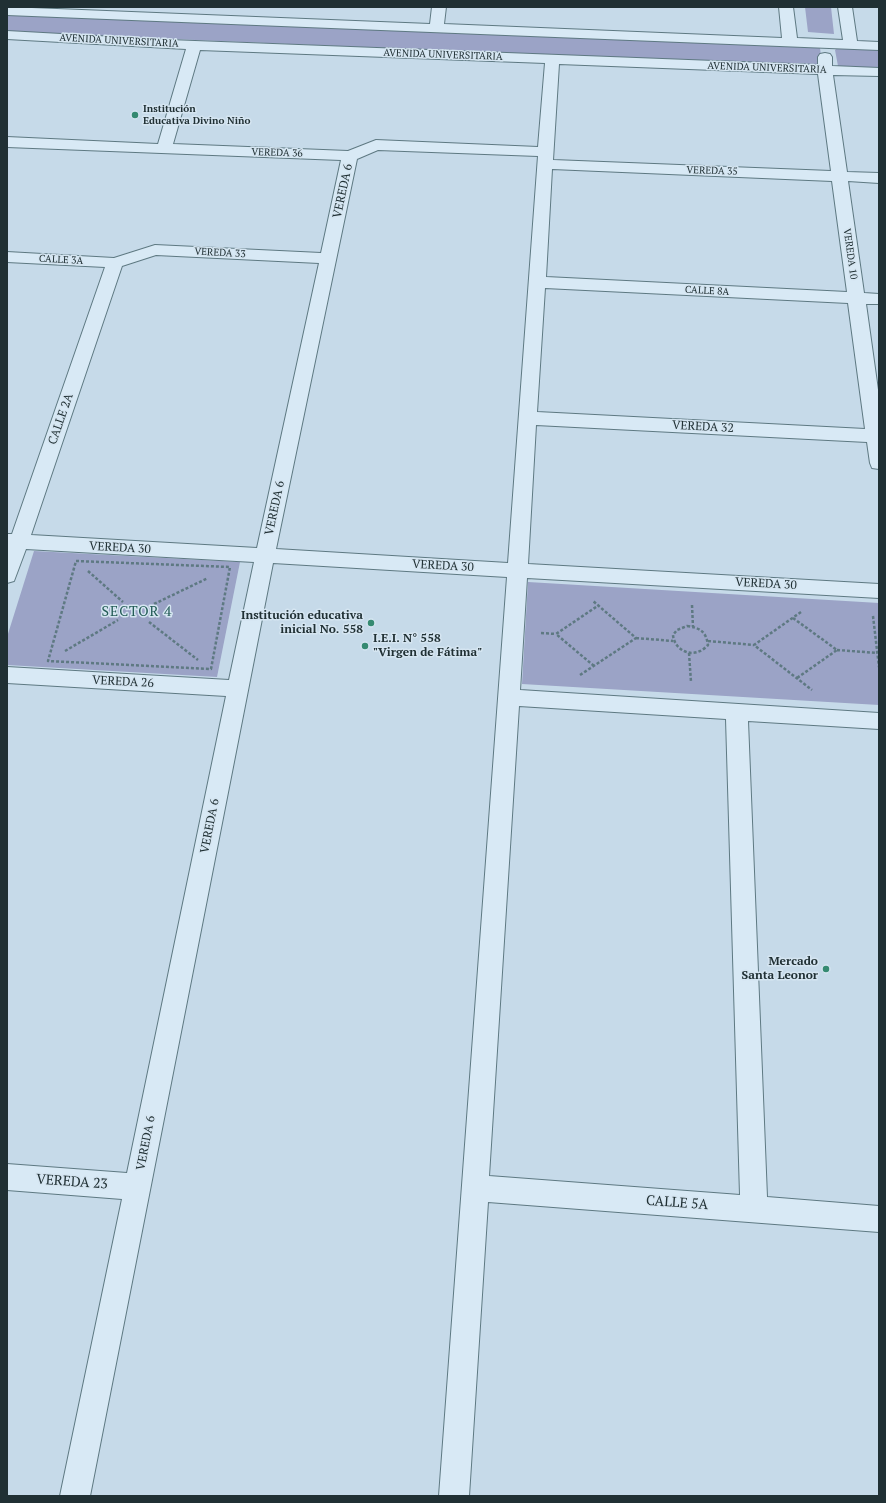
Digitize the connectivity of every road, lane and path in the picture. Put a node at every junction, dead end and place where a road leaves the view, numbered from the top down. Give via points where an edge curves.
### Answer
1 (291, 7) edge
2 (439, 7) edge
3 (786, 7) edge
4 (846, 7) edge
5 (7, 9) edge
6 (153, 12) edge
7 (286, 22) junction
8 (436, 28) junction
9 (7, 35) edge
10 (790, 43) junction
11 (824, 44) junction
12 (194, 45) junction
13 (852, 45) junction
14 (879, 46) edge
15 (552, 60) junction
16 (825, 70) junction
17 (879, 72) edge
18 (7, 142) edge
19 (164, 149) junction
20 (350, 156) junction
21 (545, 158) junction
22 (839, 176) junction
23 (879, 178) edge
24 (7, 257) edge
25 (328, 258) junction
26 (114, 263) junction
27 (536, 282) junction
28 (856, 298) junction
29 (879, 298) edge
30 (527, 418) junction
31 (877, 436) edge
32 (879, 463) edge
33 (13, 542) edge
34 (265, 556) junction
35 (76, 561) junction
36 (82, 566) dead end
37 (230, 567) junction
38 (517, 570) junction
39 (88, 571) dead end
40 (223, 571) dead end
41 (7, 576) edge
42 (210, 577) dead end
43 (879, 591) edge
44 (593, 600) dead end
45 (123, 602) dead end
46 (154, 604) dead end
47 (692, 604) dead end
48 (599, 605) junction
49 (803, 611) dead end
50 (873, 615) dead end
51 (793, 618) junction
52 (118, 620) dead end
53 (150, 622) dead end
54 (693, 627) junction
55 (636, 638) junction
56 (673, 641) junction
57 (708, 641) junction
58 (754, 645) junction
59 (837, 650) junction
60 (689, 653) junction
61 (877, 653) junction
62 (61, 654) dead end
63 (54, 658) dead end
64 (594, 666) junction
65 (879, 667) edge
66 (45, 669) junction
67 (211, 669) junction
68 (7, 675) edge
69 (578, 677) dead end
70 (797, 678) junction
71 (692, 688) dead end
72 (238, 689) junction
73 (815, 692) dead end
74 (508, 696) junction
75 (737, 712) junction
76 (879, 721) edge
77 (7, 1177) edge
78 (137, 1187) junction
79 (475, 1188) junction
80 (754, 1209) junction
81 (879, 1219) edge
82 (75, 1496) edge
83 (454, 1496) edge

1 - 7 street
2 - 8 street
3 - 10 street
4 - 13 street
5 - 6 street
6 - 7 street
7 - 8 street
8 - 10 street
9 - 12 street, AVENIDA UNIVERSITARIA
10 - 11 street
11 - 13 street
11 - 16 street, VEREDA 10
12 - 15 street, AVENIDA UNIVERSITARIA
12 - 19 street
13 - 14 street
15 - 16 street, AVENIDA UNIVERSITARIA
15 - 21 street
16 - 17 street, AVENIDA UNIVERSITARIA
16 - 22 street, VEREDA 10
18 - 19 street, VEREDA 36
19 - 20 street, VEREDA 36
20 - 21 street, VEREDA 36 via 376,145
20 - 25 street, VEREDA 6
21 - 22 street, VEREDA 35
21 - 27 street
22 - 23 street, VEREDA 35
22 - 28 street, VEREDA 10
24 - 26 street, CALLE 3A
25 - 26 street, VEREDA 33 via 155,250
25 - 34 street, VEREDA 6
26 - 33 street, CALLE 2A
27 - 28 street, CALLE 8A
27 - 30 street
28 - 29 street, CALLE 8A
28 - 31 street, VEREDA 10
30 - 31 street, VEREDA 32
30 - 38 street
31 - 32 street, VEREDA 10
33 - 34 street, VEREDA 30
33 - 41 street, CALLE 2A
34 - 38 street, VEREDA 30
34 - 72 street, VEREDA 6
35 - 36 path
35 - 37 path
35 - 66 path
37 - 40 path
37 - 67 path
38 - 43 street, VEREDA 30
38 - 74 street
39 - 45 path
42 - 46 path
44 - 48 path
47 - 54 path
48 - 55 path
48 - 64 path via 556,634
49 - 51 path
50 - 61 path
51 - 58 path
51 - 59 path
52 - 62 path
53 - 67 path
54 - 56 path via 687,626 677,630 672,637
54 - 57 path via 703,632
55 - 56 path
55 - 64 path
56 - 60 path via 679,649
57 - 58 path
57 - 60 path via 701,651
58 - 70 path
59 - 61 path
59 - 70 path
60 - 71 path
61 - 65 path
63 - 66 path
64 - 69 path
66 - 67 path
66 - 68 street, VEREDA 26
66 - 72 street, VEREDA 26
67 - 72 path
70 - 73 path
72 - 78 street, VEREDA 6
74 - 75 street
74 - 79 street
75 - 76 street
75 - 80 street
77 - 78 street, VEREDA 23
78 - 82 street, VEREDA 6
79 - 80 street, CALLE 5A
79 - 83 street
80 - 81 street, CALLE 5A

